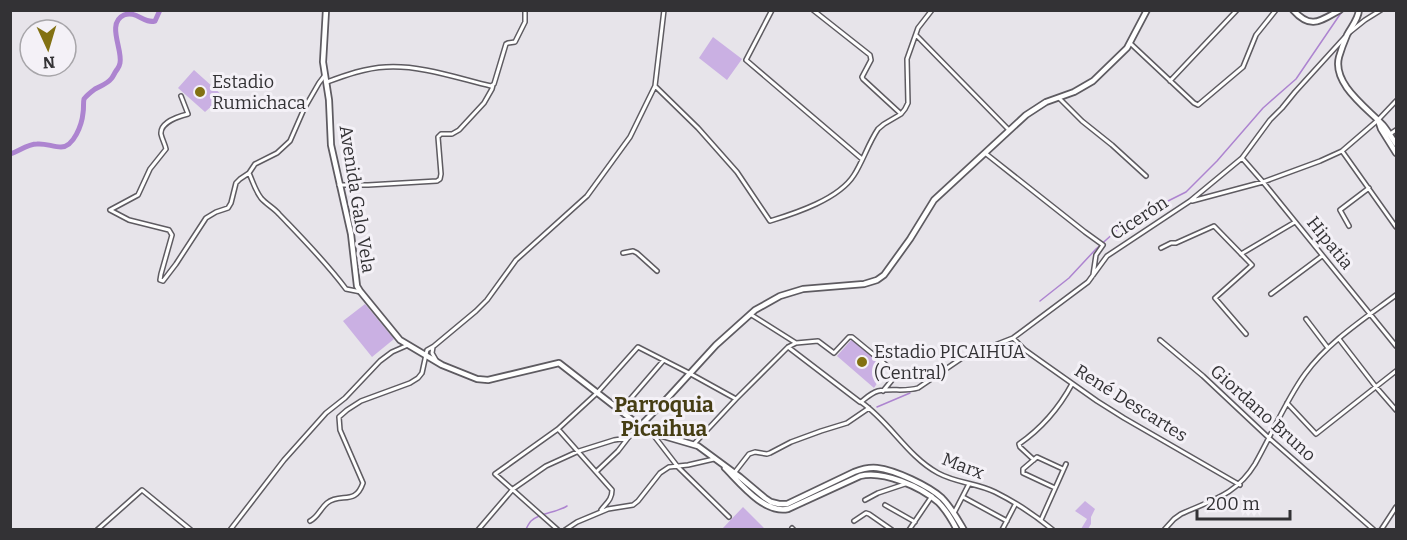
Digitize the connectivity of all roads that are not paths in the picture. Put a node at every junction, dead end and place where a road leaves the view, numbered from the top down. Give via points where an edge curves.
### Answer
1 (326, 10) edge
2 (525, 10) edge
3 (664, 10) edge
4 (772, 10) edge
5 (813, 10) edge
6 (932, 10) edge
7 (1147, 10) edge
8 (1237, 10) edge
9 (1276, 10) edge
10 (1293, 10) edge
11 (1340, 10) edge
12 (1359, 10) edge
13 (1381, 10) edge
14 (1347, 34) junction
15 (916, 35) junction
16 (1130, 43) junction
17 (325, 75) junction
18 (1170, 81) junction
19 (326, 82) junction
20 (493, 85) junction
21 (655, 86) junction
22 (182, 96) dead end
23 (1059, 98) junction
24 (1396, 101) edge
25 (901, 114) junction
26 (1378, 120) junction
27 (1396, 130) edge
28 (1010, 131) junction
29 (1390, 134) junction
30 (1396, 144) edge
31 (1342, 151) junction
32 (984, 153) junction
33 (1396, 153) edge
34 (1242, 158) junction
35 (861, 159) junction
36 (249, 173) junction
37 (1146, 176) dead end
38 (1263, 182) junction
39 (339, 185) junction
40 (1369, 188) junction
41 (1190, 201) junction
42 (1295, 222) junction
43 (1348, 226) dead end
44 (1396, 227) edge
45 (1161, 248) dead end
46 (623, 253) dead end
47 (1241, 254) junction
48 (1322, 256) junction
49 (657, 271) dead end
50 (1093, 276) junction
51 (361, 292) junction
52 (1271, 294) dead end
53 (1396, 295) edge
54 (750, 314) junction
55 (1370, 314) junction
56 (1306, 319) dead end
57 (1246, 334) dead end
58 (1013, 338) junction
59 (1339, 339) junction
60 (1160, 340) dead end
61 (796, 343) junction
62 (408, 345) junction
63 (434, 346) junction
64 (1396, 346) edge
65 (788, 347) junction
66 (1328, 348) junction
67 (427, 357) junction
68 (663, 361) junction
69 (442, 365) junction
70 (1396, 370) edge
71 (689, 373) junction
72 (1073, 383) junction
73 (1376, 387) junction
74 (882, 391) junction
75 (597, 393) junction
76 (736, 399) junction
77 (861, 402) junction
78 (1287, 404) junction
79 (869, 408) junction
80 (1396, 410) edge
81 (620, 411) junction
82 (640, 426) junction
83 (558, 429) junction
84 (650, 432) junction
85 (628, 438) junction
86 (1269, 438) junction
87 (694, 444) junction
88 (579, 451) junction
89 (718, 460) junction
90 (1034, 460) junction
91 (1066, 464) dead end
92 (678, 467) junction
93 (1063, 469) junction
94 (596, 472) junction
95 (735, 472) junction
96 (905, 484) junction
97 (969, 484) junction
98 (1240, 485) junction
99 (1055, 488) junction
100 (513, 489) junction
101 (933, 495) junction
102 (963, 497) junction
103 (865, 500) dead end
104 (885, 505) dead end
105 (1016, 505) junction
106 (1396, 507) edge
107 (601, 512) junction
108 (954, 513) junction
109 (729, 517) dead end
110 (1007, 520) junction
111 (1041, 520) junction
112 (310, 521) dead end
113 (854, 521) dead end
114 (915, 522) junction
115 (96, 530) edge
116 (190, 530) edge
117 (230, 530) edge
118 (478, 530) edge
119 (558, 530) edge
120 (565, 530) edge
121 (892, 530) edge
122 (909, 530) edge
123 (957, 530) edge
124 (963, 530) edge
125 (1002, 530) edge
126 (1053, 530) edge
127 (1164, 530) edge
128 (1374, 530) edge
129 (1381, 530) edge

1 - 17 main road, Avenida Galo Vela
2 - 20 street via 525,22 515,42 506,44
3 - 21 street
4 - 35 street via 746,60
5 - 25 street via 870,56 863,79
6 - 15 street
7 - 16 main road
8 - 18 street
9 - 18 street via 1256,35 1243,67 1199,104
10 - 11 main road via 1312,23
12 - 14 main road
13 - 14 street, Cicerón
14 - 26 main road via 1339,57 1340,77
14 - 34 street, Cicerón via 1270,120
15 - 25 street via 907,59 908,103
15 - 28 street
16 - 18 street
16 - 23 main road via 1093,81
17 - 19 main road, Avenida Galo Vela
17 - 36 street via 290,141
19 - 20 street via 363,70 390,67 420,69
19 - 39 main road, Avenida Galo Vela
20 - 39 street via 484,103 459,130 438,137 441,174 437,181
21 - 35 street via 737,172 770,221 801,212 840,190 854,175
21 - 63 street via 630,136 587,196 516,260 477,311
22 - 36 street via 188,114 162,127 166,148 138,195 110,210 129,220 170,231 160,280 176,264 206,218 228,208 236,183
23 - 28 main road via 1036,108
23 - 37 street
24 - 26 street
25 - 35 street via 878,129
26 - 29 main road
26 - 31 street
26 - 33 main road
27 - 29 street
28 - 32 main road
29 - 30 main road
31 - 38 street
31 - 40 street
32 - 50 street via 1103,244 1096,255
32 - 54 main road via 932,202 910,239 877,280 803,289 780,296
34 - 38 street, Hipatia
34 - 41 street, Cicerón
36 - 51 street via 263,201 319,255 346,289
38 - 41 street
38 - 42 street, Hipatia
39 - 51 main road, Avenida Galo Vela
40 - 43 street via 1340,210
40 - 44 street
41 - 50 street, Cicerón via 1107,256
42 - 47 street
42 - 48 street, Hipatia
45 - 47 street via 1214,226
46 - 49 street via 633,251
47 - 57 street via 1252,265 1215,298
48 - 52 street
48 - 55 street, Hipatia
50 - 58 street, Cicerón
51 - 62 main road, Avenida Galo Vela
53 - 55 street
54 - 61 street
54 - 71 main road
55 - 59 street
55 - 64 street, Hipatia
56 - 66 street
58 - 72 street, René Descartes
58 - 74 street, Cicerón via 962,358 918,388
59 - 66 street
59 - 73 street
60 - 86 street, Giordano Bruno
61 - 65 street
61 - 74 street via 818,341 835,353 852,337 897,374
62 - 67 main road, Avenida Galo Vela
62 - 117 street via 380,361 326,413
63 - 67 street via 427,350
63 - 69 street via 434,358
65 - 76 street
65 - 77 street, Marx
66 - 78 street via 1305,374
67 - 69 main road, Avenida Galo Vela
67 - 112 street via 423,374 414,381 361,401 339,417 340,430 362,488 352,498 331,500
68 - 71 street
68 - 75 street via 638,347
68 - 81 street
69 - 75 main road, Avenida Galo Vela via 482,380 559,363
70 - 73 street
71 - 76 street
71 - 82 main road
72 - 90 street via 1056,410 1019,444
72 - 98 street, René Descartes via 1124,418
73 - 78 street via 1316,434
73 - 80 street
74 - 77 street, Cicerón
75 - 81 main road, Avenida Galo Vela
75 - 83 street
76 - 87 street
77 - 79 street, Marx
78 - 86 street
79 - 95 street via 847,423 771,453 749,454
79 - 97 street, Marx via 923,463
81 - 82 main road, Avenida Galo Vela
82 - 84 main road, Avenida Galo Vela
82 - 85 street
83 - 88 street
83 - 100 street via 495,474
84 - 87 main road, Avenida Galo Vela
84 - 92 street
85 - 88 street
85 - 94 street
86 - 98 street
86 - 128 street, Giordano Bruno
87 - 89 main road, Avenida Galo Vela
88 - 94 street
88 - 100 street via 546,466
89 - 92 street
89 - 95 main road, Avenida Galo Vela
89 - 96 main road, Avenida Galo Vela via 759,501 779,510 863,475 879,474
90 - 93 street via 1037,457
90 - 99 street via 1023,472
91 - 93 street
92 - 107 street via 660,473 633,505
92 - 109 street
93 - 99 street
94 - 107 street via 612,490
95 - 101 main road, Avenida Galo Vela via 765,498 779,504 872,468 919,483
96 - 101 main road, Avenida Galo Vela
96 - 103 street
97 - 102 street
97 - 105 street, Marx via 995,492
98 - 127 street via 1181,514
99 - 111 street
100 - 118 street
100 - 119 street
101 - 108 main road, Avenida Galo Vela
101 - 114 street
101 - 123 main road, Avenida Galo Vela
102 - 108 street
102 - 110 street
104 - 114 street
105 - 110 street
105 - 111 street, Marx
106 - 129 street
107 - 120 street
108 - 124 main road, Avenida Galo Vela
110 - 125 street
111 - 126 street, Marx
113 - 121 street via 866,513
114 - 122 street
115 - 116 street via 142,490

